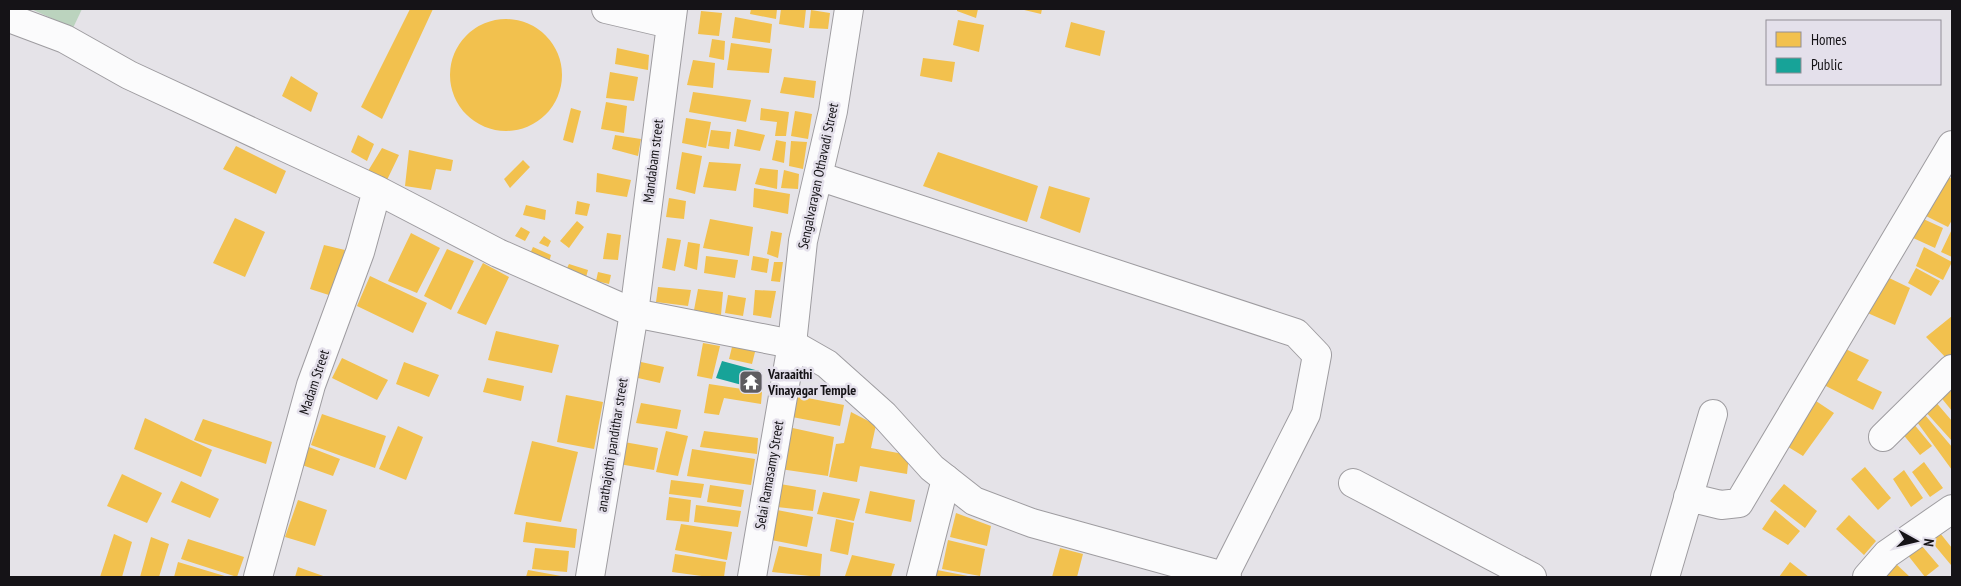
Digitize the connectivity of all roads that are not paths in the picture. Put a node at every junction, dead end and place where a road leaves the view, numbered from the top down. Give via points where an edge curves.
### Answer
1 (606, 9) edge
2 (849, 9) edge
3 (672, 16) edge
4 (9, 18) edge
5 (1952, 145) edge
6 (818, 176) junction
7 (377, 190) junction
8 (634, 312) junction
9 (792, 344) junction
10 (1952, 369) edge
11 (1713, 414) dead end
12 (1883, 437) dead end
13 (946, 479) junction
14 (1353, 483) dead end
15 (1688, 497) junction
16 (1952, 509) edge
17 (1226, 576) edge
18 (258, 577) edge
19 (590, 577) edge
20 (752, 577) edge
21 (921, 577) edge
22 (1532, 577) edge
23 (1665, 577) edge
24 (1867, 577) edge

1 - 3 street
2 - 6 street, Sengalvarayan Othavadi Street via 833,111
3 - 8 street, Mandabam street
4 - 7 street via 65,39 129,75
5 - 15 street via 1739,502 1721,505
6 - 9 street, Sengalvarayan Othavadi Street via 803,241
6 - 17 street via 1296,333 1317,356 1306,414
7 - 8 street via 498,253
7 - 18 street, Madam Street via 360,252 312,385
8 - 9 street
8 - 19 street, anathajothi pandithar street
9 - 13 street via 827,364 884,415
9 - 20 street, Selai Ramasamy Street
10 - 12 street
11 - 15 street
13 - 17 street via 974,501 1032,523
13 - 21 street
14 - 22 street
15 - 23 street
16 - 24 street via 1887,554

